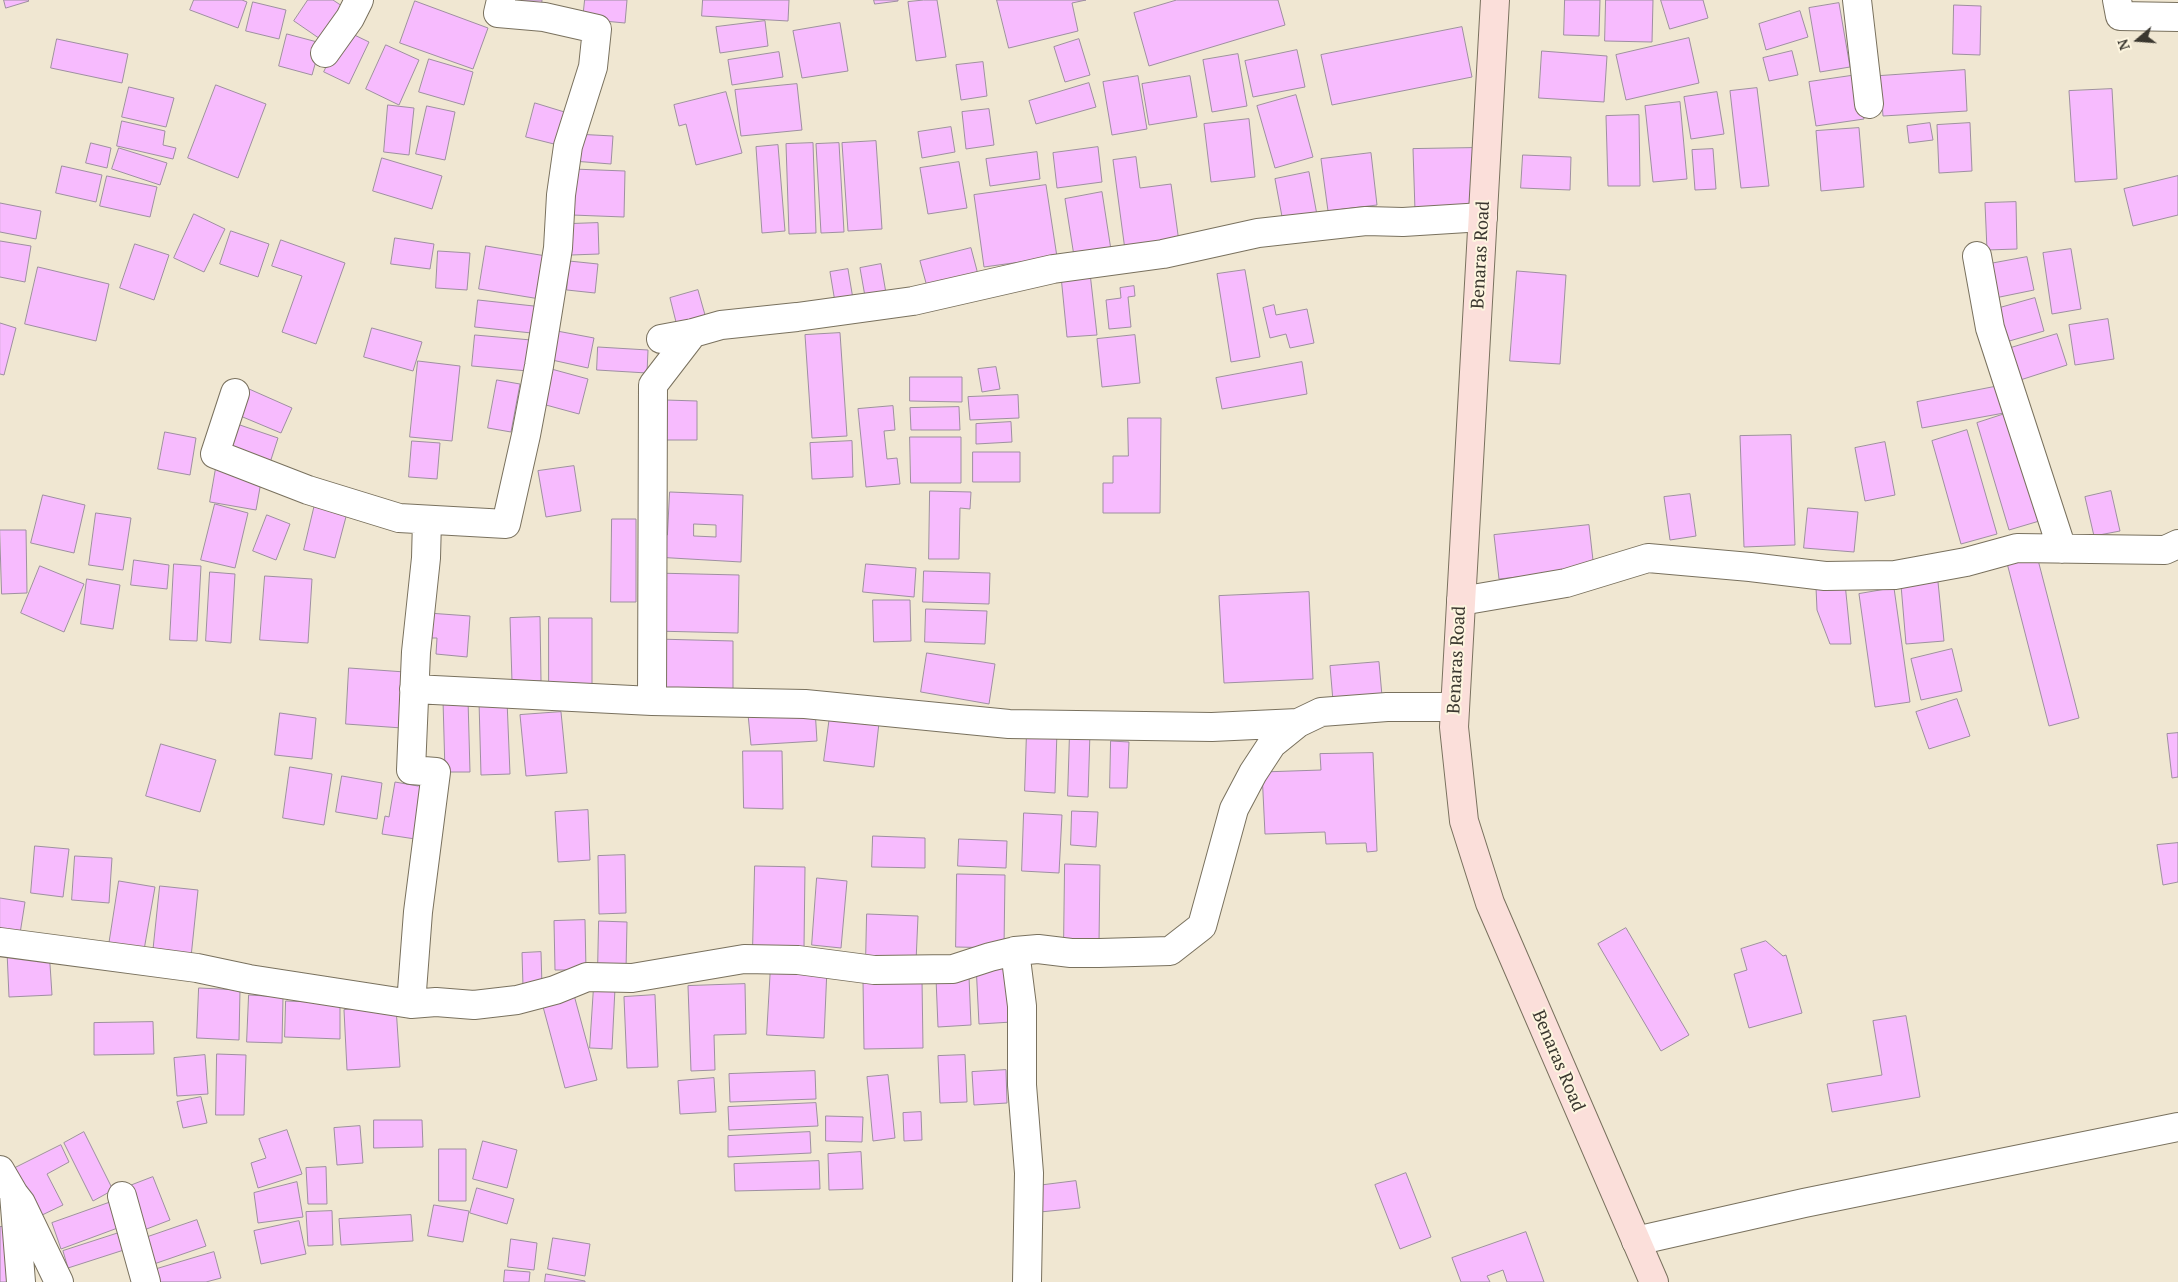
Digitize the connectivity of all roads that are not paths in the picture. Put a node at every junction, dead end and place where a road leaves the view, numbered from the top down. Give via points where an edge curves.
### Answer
1 (359, 0) edge
2 (501, 0) edge
3 (1495, 0) edge
4 (1857, 0) edge
5 (2117, 0) edge
6 (2178, 17) edge
7 (325, 53) dead end
8 (1869, 104) dead end
9 (1483, 217) junction
10 (1977, 256) dead end
11 (693, 333) junction
12 (661, 339) dead end
13 (236, 393) dead end
14 (427, 520) junction
15 (2178, 544) edge
16 (2062, 549) junction
17 (1461, 601) junction
18 (414, 689) junction
19 (652, 701) junction
20 (1455, 707) junction
21 (1298, 723) junction
22 (0, 942) edge
23 (1015, 951) junction
24 (411, 1004) junction
25 (2178, 1127) edge
26 (0, 1170) edge
27 (14, 1194) junction
28 (122, 1196) dead end
29 (1636, 1241) junction
30 (21, 1282) edge
31 (59, 1282) edge
32 (146, 1282) edge
33 (1027, 1282) edge
34 (1654, 1282) edge

1 - 7 street
2 - 14 street via 498,12 544,17 597,29 593,67 568,146 558,248 539,366 506,524
3 - 9 main road, Benaras Road
4 - 8 street
5 - 6 street via 2120,16
9 - 11 street via 1366,221 1258,233 1163,254 1053,269 913,301 720,325
9 - 17 main road, Benaras Road
10 - 16 street via 1990,328
11 - 12 street
11 - 19 street via 653,384
13 - 14 street via 215,454 308,490 399,518
14 - 18 street
15 - 16 street via 2165,550
16 - 17 street via 2017,548 1966,562 1895,575 1825,576 1648,558 1566,583
17 - 20 main road, Benaras Road
18 - 19 street
18 - 24 street via 411,770 436,772 418,912
19 - 21 street via 804,704 1010,724 1212,727
20 - 21 street via 1344,709 1321,712
20 - 29 main road, Benaras Road via 1454,727 1464,821 1490,903
21 - 23 street via 1272,744 1234,809 1202,926 1170,951
22 - 24 street via 197,968
23 - 24 street via 953,969 874,970 798,960 744,959 632,978 586,977 555,990 517,1000 474,1005
23 - 33 street via 1022,1006 1022,1085 1029,1173
25 - 29 street via 1804,1203
26 - 27 street
27 - 30 street
27 - 31 street
28 - 32 street
29 - 34 main road, Benaras Road

